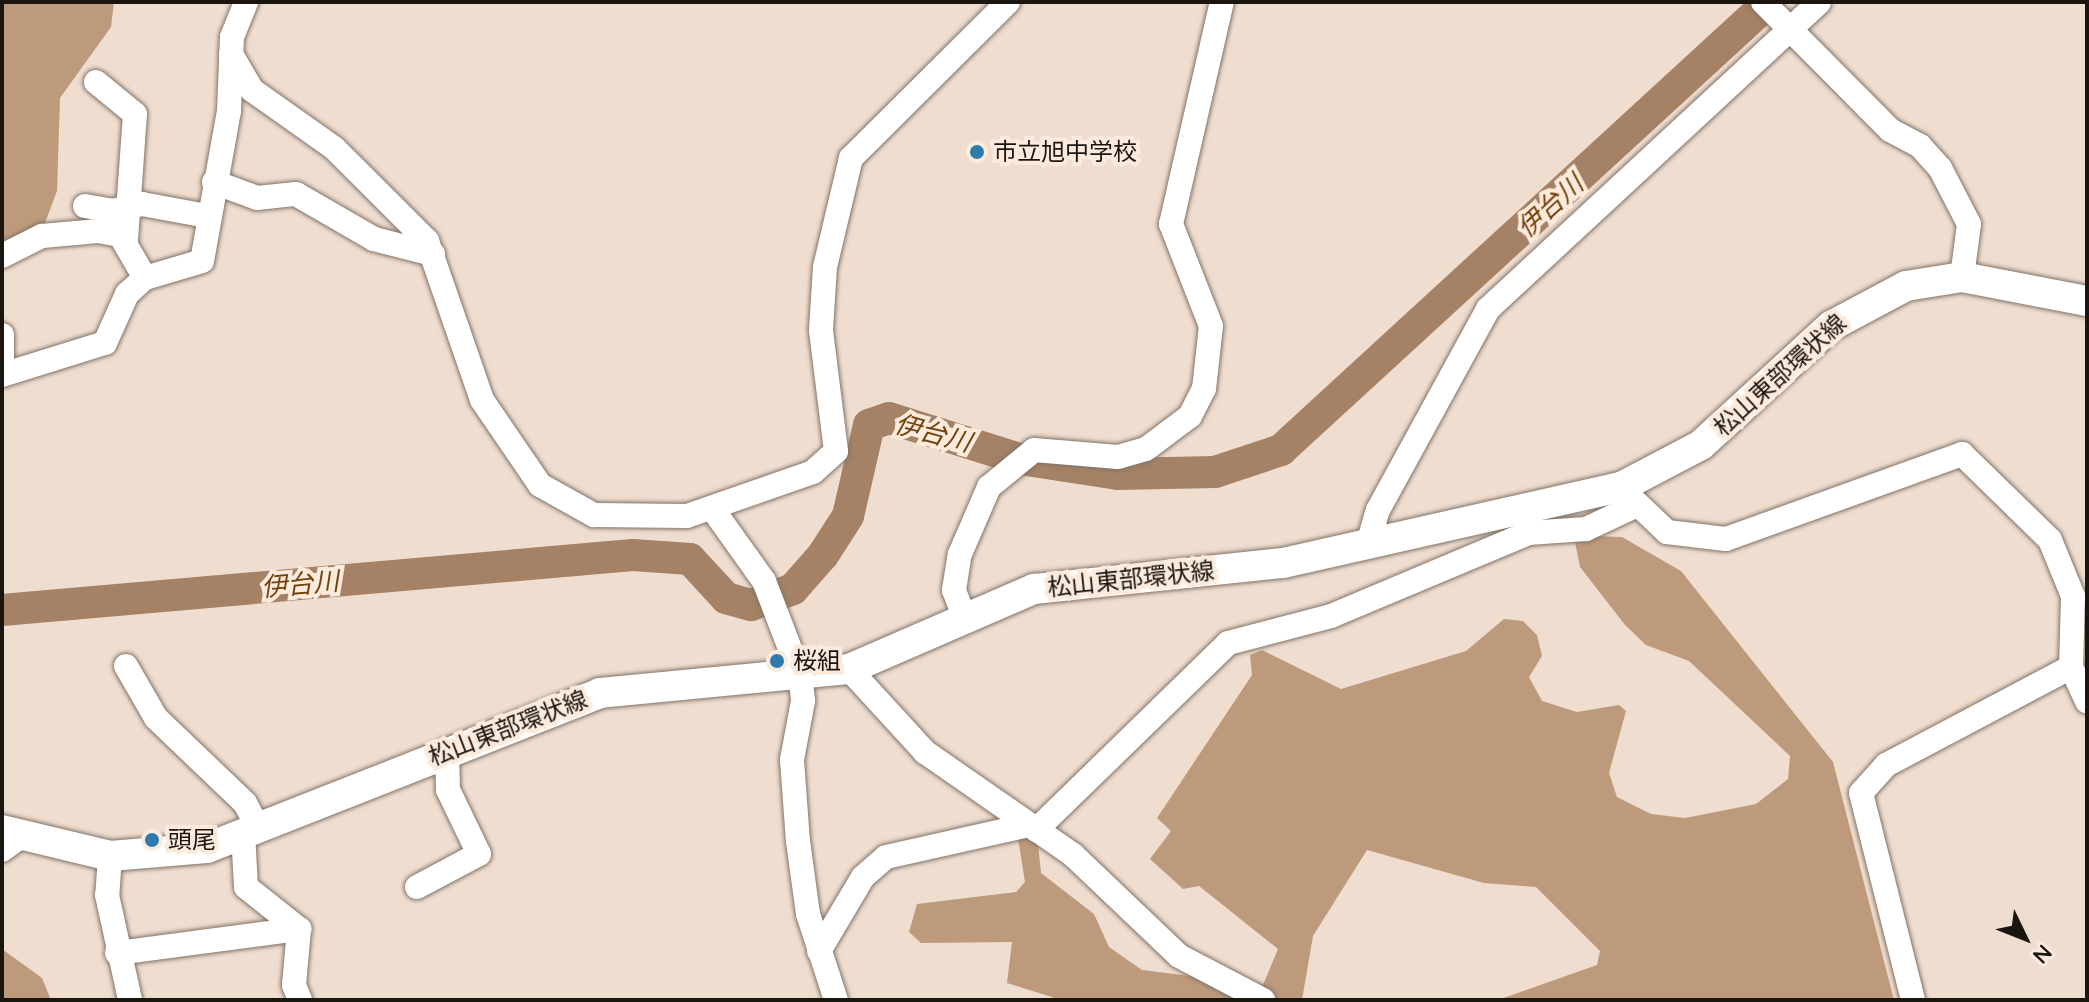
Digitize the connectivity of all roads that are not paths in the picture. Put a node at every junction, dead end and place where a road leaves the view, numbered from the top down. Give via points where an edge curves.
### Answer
1 (1008, 2) edge
2 (1222, 2) edge
3 (1763, 2) edge
4 (1819, 2) edge
5 (240, 8) edge
6 (1789, 32) junction
7 (231, 54) junction
8 (96, 82) dead end
9 (214, 182) junction
10 (85, 206) dead end
11 (130, 207) junction
12 (207, 216) junction
13 (126, 241) junction
14 (433, 254) junction
15 (2, 256) edge
16 (1962, 277) junction
17 (145, 278) junction
18 (2087, 301) edge
19 (2, 335) edge
20 (2, 374) edge
21 (1629, 496) junction
22 (714, 511) junction
23 (1368, 544) junction
24 (2080, 596) edge
25 (965, 619) junction
26 (2081, 627) edge
27 (126, 666) dead end
28 (2071, 667) junction
29 (849, 669) junction
30 (800, 675) junction
31 (2087, 702) edge
32 (447, 750) junction
33 (1033, 828) junction
34 (251, 830) junction
35 (9, 838) edge
36 (110, 856) junction
37 (417, 887) dead end
38 (299, 929) junction
39 (819, 951) junction
40 (117, 953) junction
41 (130, 1000) edge
42 (300, 1000) edge
43 (836, 1000) edge
44 (1263, 1000) edge
45 (1913, 1000) edge

1 - 22 street via 851,158 825,267 821,330 836,451 813,472
2 - 25 street via 1171,224 1211,326 1204,389 1190,416 1146,449 1118,457 1056,446 1034,450 989,487 960,554 954,590
3 - 6 street
4 - 6 street
5 - 7 street
6 - 16 street via 1940,168 1969,224
6 - 23 street via 1488,309 1378,510
7 - 9 street via 229,111
7 - 14 street via 252,90 334,148 407,214
8 - 11 street via 135,114
9 - 12 street
9 - 14 street via 257,198 296,194 374,239
10 - 11 street
11 - 12 street
11 - 13 street
12 - 17 street via 202,261
13 - 15 street via 98,231 42,236
13 - 17 street
14 - 22 street via 482,400 540,485 594,515
16 - 18 main road, 松山東部環状線
16 - 21 main road, 松山東部環状線 via 1906,286 1854,309 1739,417
17 - 20 street via 127,294 105,343
19 - 20 street
21 - 23 main road, 松山東部環状線
21 - 24 street via 1667,532 1726,539 1962,454 2050,540
21 - 33 street via 1586,529 1528,533 1331,616 1228,643
22 - 30 street via 764,581
23 - 25 main road, 松山東部環状線 via 1283,563 1068,582
24 - 26 street
25 - 29 main road, 松山東部環状線
26 - 28 street
27 - 34 street via 156,718 245,803
28 - 31 street
28 - 45 street via 1886,765 1861,793
29 - 30 main road, 松山東部環状線
29 - 33 street via 925,752
30 - 32 main road, 松山東部環状線 via 635,685 556,705
30 - 39 street via 792,786
32 - 34 main road, 松山東部環状線
32 - 37 street via 448,790 479,854
33 - 39 street via 886,857 863,877
33 - 44 street via 1082,863 1179,956
34 - 36 main road, 松山東部環状線 via 170,855
34 - 38 street via 246,887
35 - 36 main road, 松山東部環状線
36 - 40 street via 107,895
38 - 40 street
38 - 42 street via 294,985
39 - 43 street
40 - 41 street

